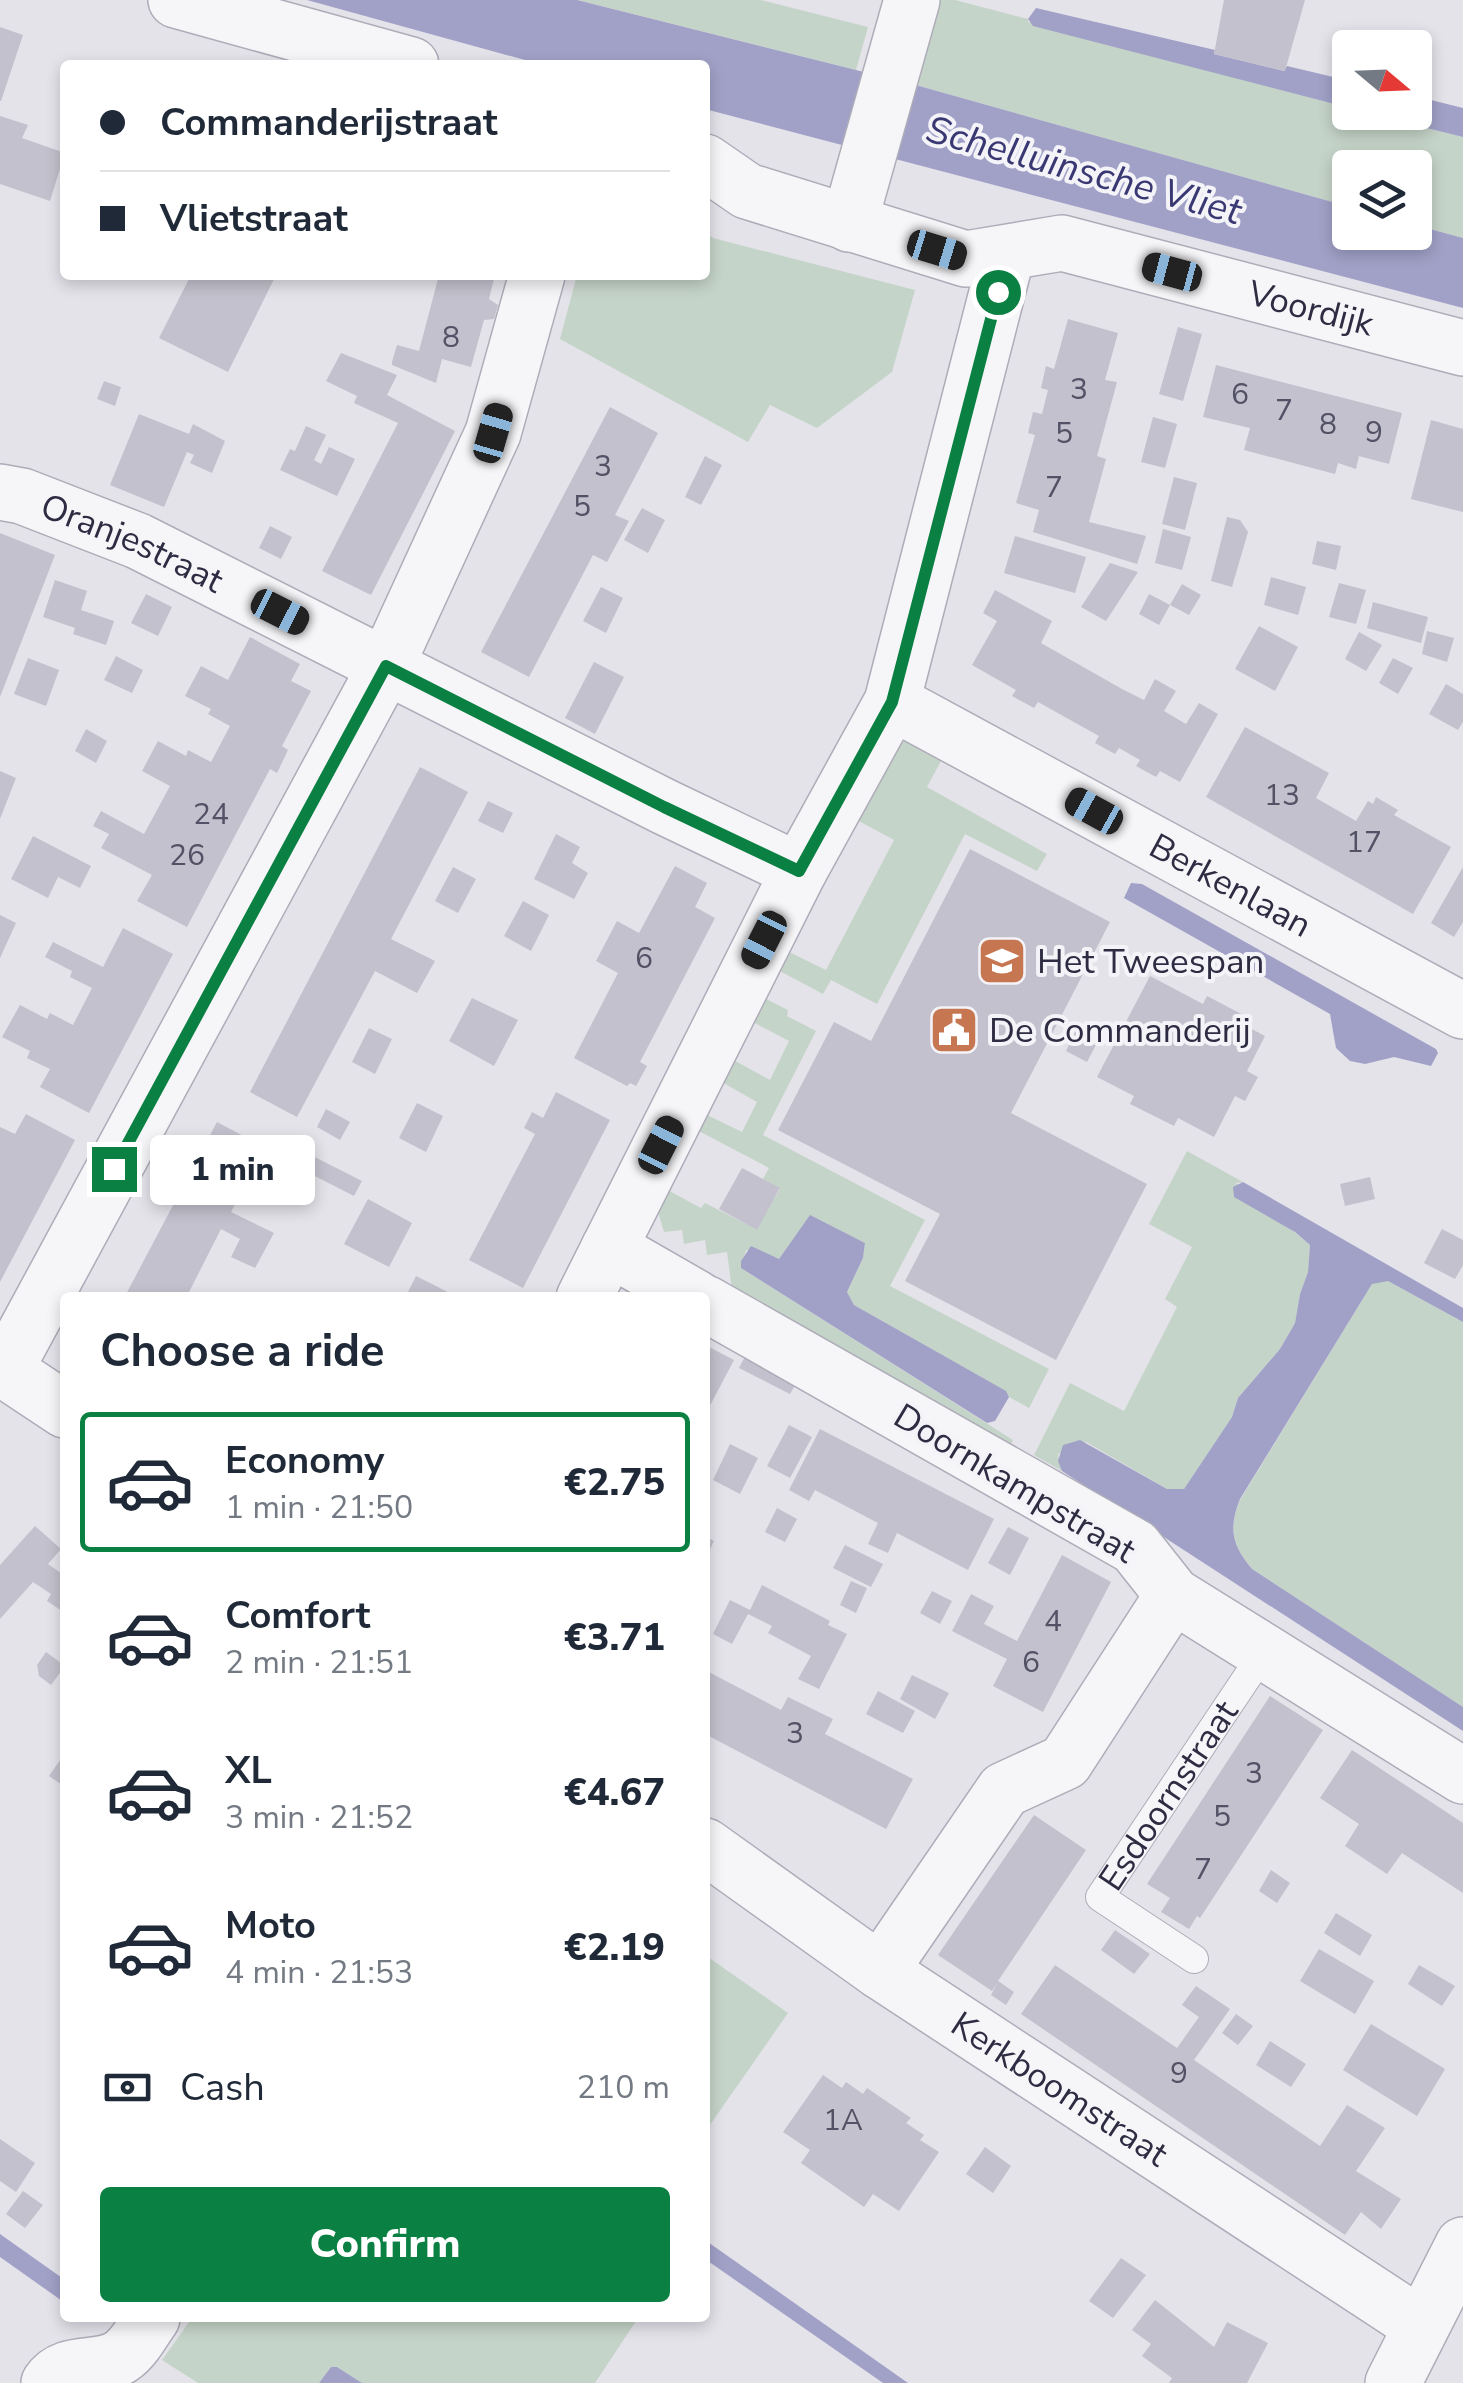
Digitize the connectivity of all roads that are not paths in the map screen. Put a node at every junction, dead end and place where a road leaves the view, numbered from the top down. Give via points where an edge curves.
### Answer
1 (176, 0) edge
2 (912, 0) edge
3 (393, 60) edge
4 (710, 166) edge
5 (849, 224) junction
6 (1008, 254) junction
7 (535, 280) edge
8 (1463, 348) edge
9 (0, 492) edge
10 (386, 666) junction
11 (892, 702) junction
12 (799, 871) junction
13 (1463, 1011) edge
14 (609, 1248) junction
15 (587, 1292) edge
16 (686, 1292) edge
17 (710, 1305) edge
18 (2, 1369) edge
19 (60, 1407) edge
20 (1173, 1595) junction
21 (1264, 1652) junction
22 (1463, 1776) edge
23 (710, 1850) edge
24 (1194, 1959) dead end
25 (880, 1971) junction
26 (1463, 2245) edge
27 (149, 2322) edge
28 (1420, 2326) junction
29 (50, 2383) edge
30 (1393, 2383) edge

1 - 3 street
2 - 5 street
4 - 5 street, Voordijk via 747,192
5 - 6 street, Voordijk via 966,259
6 - 8 street, Voordijk via 1062,243
6 - 11 street
7 - 10 street via 493,433
9 - 10 street, Oranjestraat via 138,541
10 - 12 street, Oranjestraat
10 - 18 street
11 - 12 street
11 - 13 street, Berkenlaan
12 - 14 street
14 - 15 street
14 - 16 street
17 - 20 street, Doornkampstraat via 1134,1546
18 - 19 street
20 - 21 street, Doornkampstraat
20 - 25 street via 1065,1762 1004,1790
21 - 22 street, Doornkampstraat
21 - 24 lane, Esdoornstraat via 1100,1897
23 - 25 street, Kerkboomstraat
25 - 28 street, Kerkboomstraat
26 - 28 street
27 - 29 street via 126,2354 65,2368
28 - 30 street

